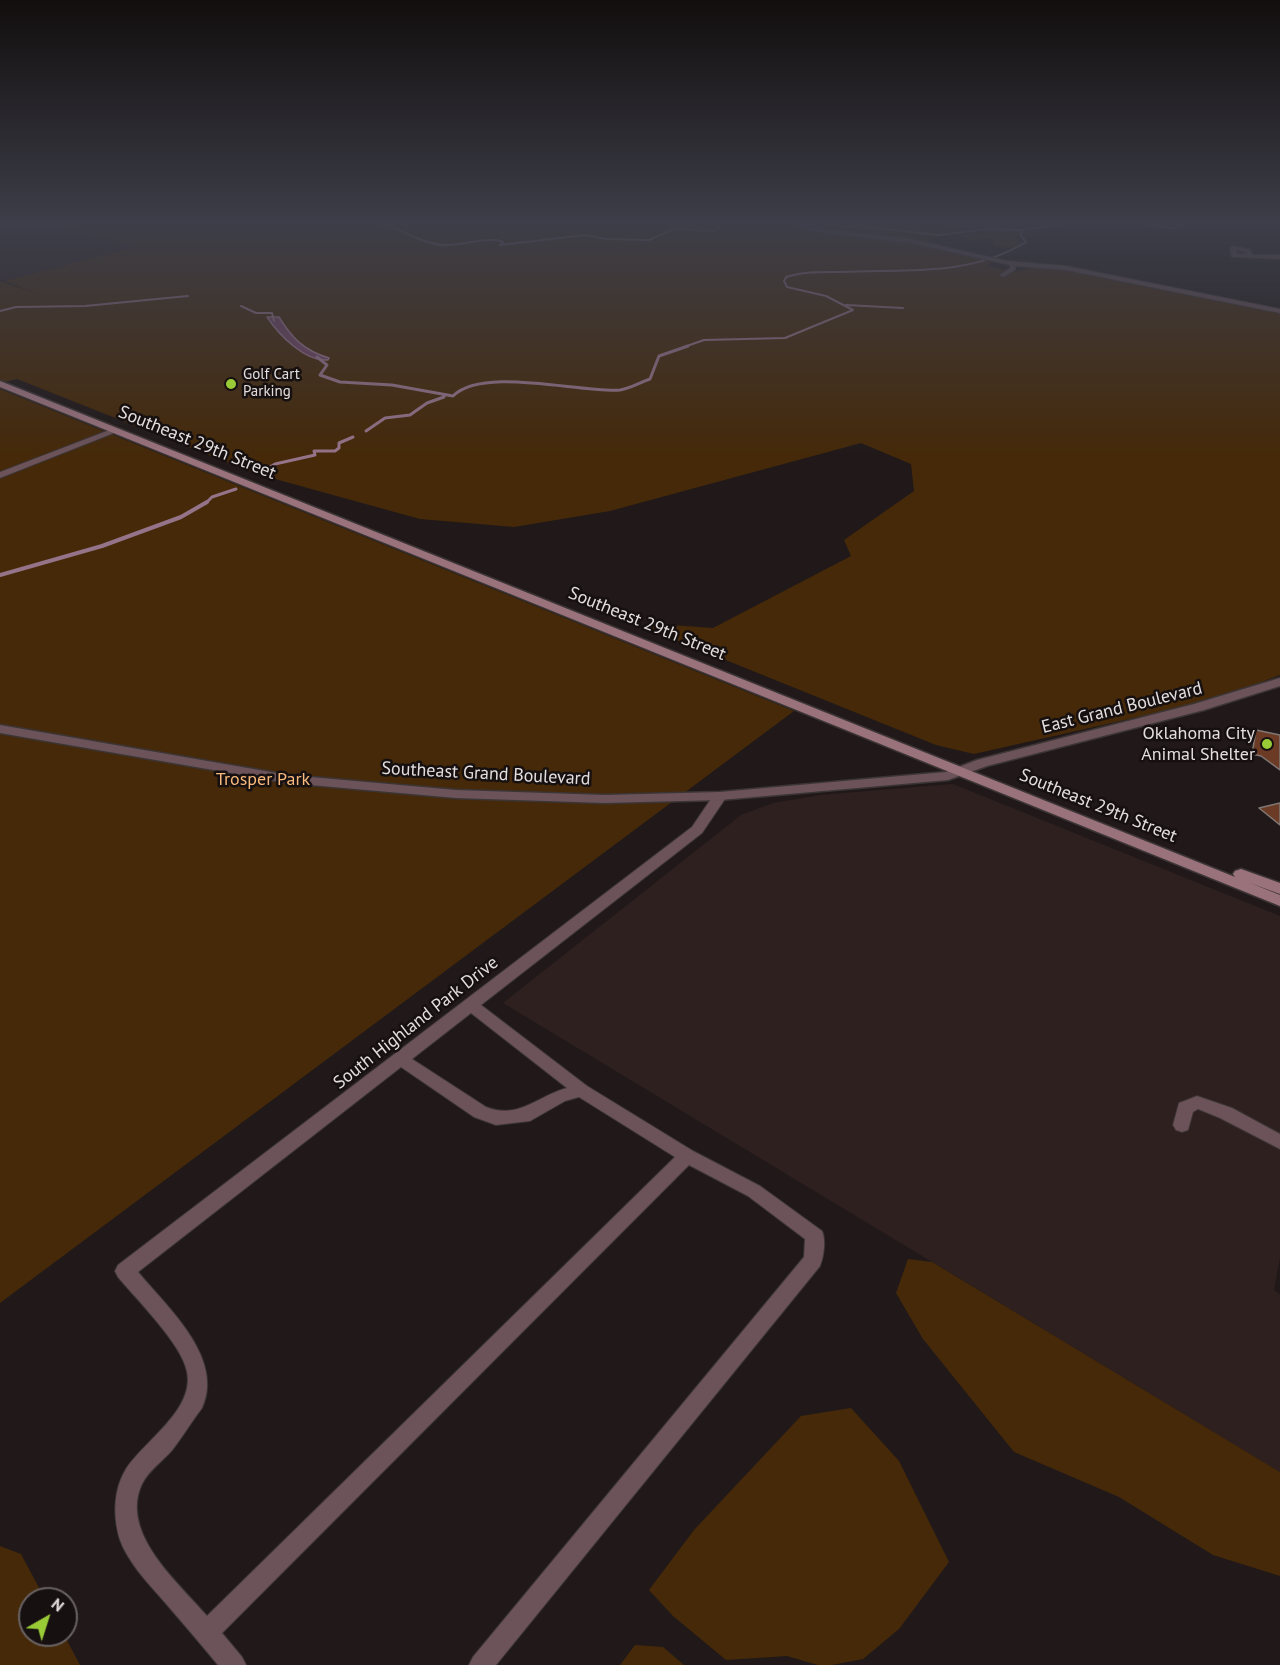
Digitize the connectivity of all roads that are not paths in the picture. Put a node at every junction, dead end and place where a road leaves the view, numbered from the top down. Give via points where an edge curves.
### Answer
1 (1229, 301) edge
2 (1280, 311) edge
3 (0, 378) edge
4 (0, 384) edge
5 (120, 429) junction
6 (0, 475) edge
7 (1280, 682) edge
8 (0, 729) edge
9 (966, 769) junction
10 (720, 796) junction
11 (1242, 880) junction
12 (1280, 889) edge
13 (1280, 901) edge
14 (471, 1005) junction
15 (400, 1059) junction
16 (581, 1090) junction
17 (1182, 1125) dead end
18 (1280, 1142) edge
19 (687, 1156) junction
20 (206, 1633) junction
21 (234, 1665) edge
22 (482, 1665) edge

1 - 2 street
3 - 5 main road, Southeast 29th Street
4 - 5 main road, Southeast 29th Street
5 - 6 street
5 - 9 main road, Southeast 29th Street
7 - 9 street, East Grand Boulevard via 1199,708
8 - 10 street, Southeast Grand Boulevard via 217,768 364,787 553,798
9 - 10 street, Southeast Grand Boulevard via 948,776
9 - 11 main road, Southeast 29th Street
10 - 14 street, South Highland Park Drive via 697,830
11 - 12 main road, Southeast 29th Street
11 - 13 main road, Southeast 29th Street
14 - 15 street, South Highland Park Drive
14 - 16 street
15 - 16 street via 480,1112 496,1118 524,1116 560,1096
15 - 20 street, South Highland Park Drive via 125,1271 184,1342 198,1373 195,1401 134,1476 125,1504 131,1538 148,1566
16 - 19 street
17 - 18 street via 1185,1108 1197,1102
19 - 20 street
19 - 22 street via 754,1191 794,1218 815,1236 813,1260
20 - 21 street

